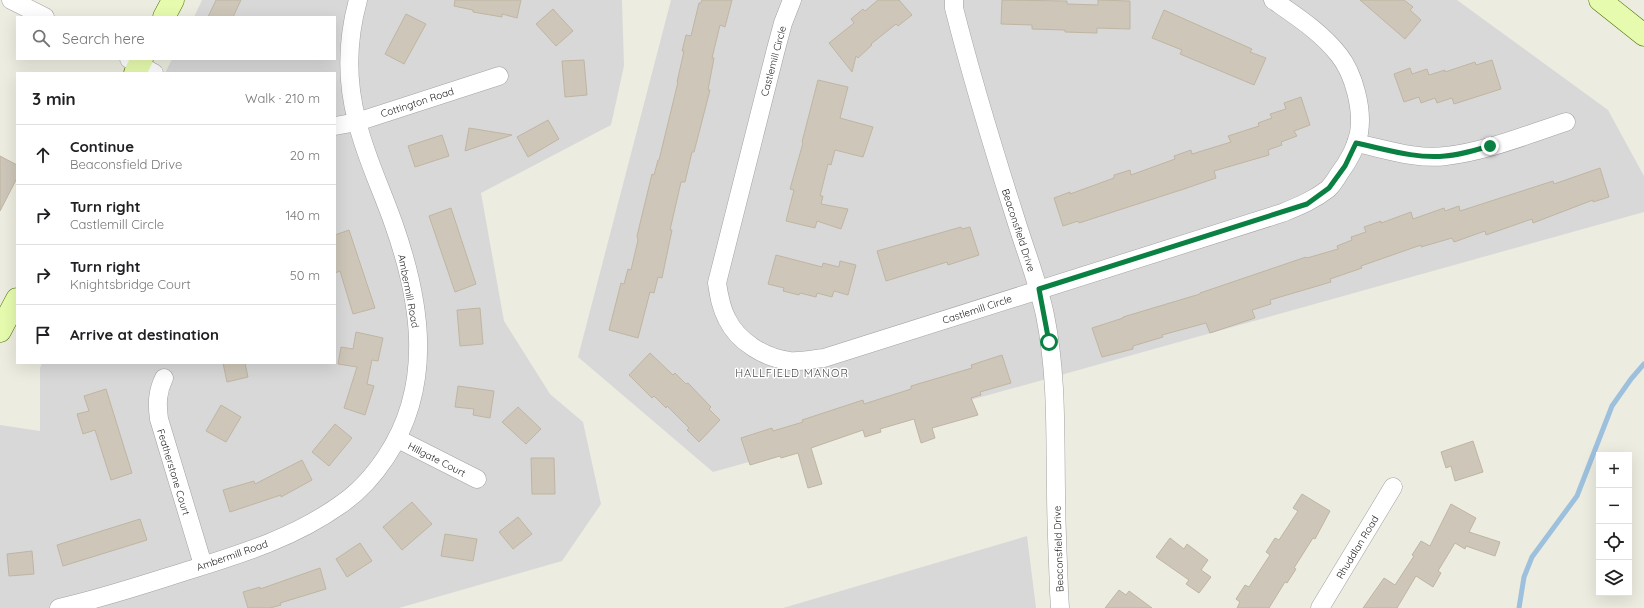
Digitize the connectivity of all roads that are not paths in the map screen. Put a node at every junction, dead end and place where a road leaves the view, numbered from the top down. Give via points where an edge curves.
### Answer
1 (11, 0) edge
2 (173, 0) edge
3 (358, 0) edge
4 (792, 0) edge
5 (954, 0) edge
6 (1273, 0) edge
7 (1600, 0) edge
8 (43, 16) edge
9 (165, 16) edge
10 (1644, 34) edge
11 (499, 76) dead end
12 (357, 122) junction
13 (1566, 122) dead end
14 (336, 126) edge
15 (1356, 143) junction
16 (1039, 289) junction
17 (16, 301) edge
18 (0, 331) edge
19 (164, 378) dead end
20 (398, 439) junction
21 (477, 479) dead end
22 (1393, 487) dead end
23 (203, 565) junction
24 (59, 608) edge
25 (1060, 608) edge
26 (1320, 608) edge

1 - 8 street
2 - 9 main road
3 - 12 street, Ambermill Road via 350,40 349,64
4 - 16 street, Castlemill Circle via 774,56 717,283 720,302 727,320 736,333 759,351 773,357 790,361 824,358
5 - 16 street, Beaconsfield Drive via 977,91 1022,242
6 - 15 street, Castlemill Circle via 1326,41 1340,56 1356,92 1359,116
7 - 10 main road
11 - 12 street, Cottington Road
12 - 14 street, Cottington Road
12 - 20 street, Ambermill Road via 394,226 408,273 416,319 418,349 414,396
13 - 15 street via 1477,150 1446,156 1412,155
15 - 16 street, Castlemill Circle via 1345,166 1329,188 1307,204
16 - 25 street, Beaconsfield Drive via 1054,372
17 - 18 main road
19 - 23 street, Featherstone Court via 158,395 159,419
20 - 21 street, Hillgate Court
20 - 23 street, Ambermill Road via 362,487 341,504 286,536
22 - 26 street, Rhuddlan Road
23 - 24 street, Ambermill Road via 96,600

